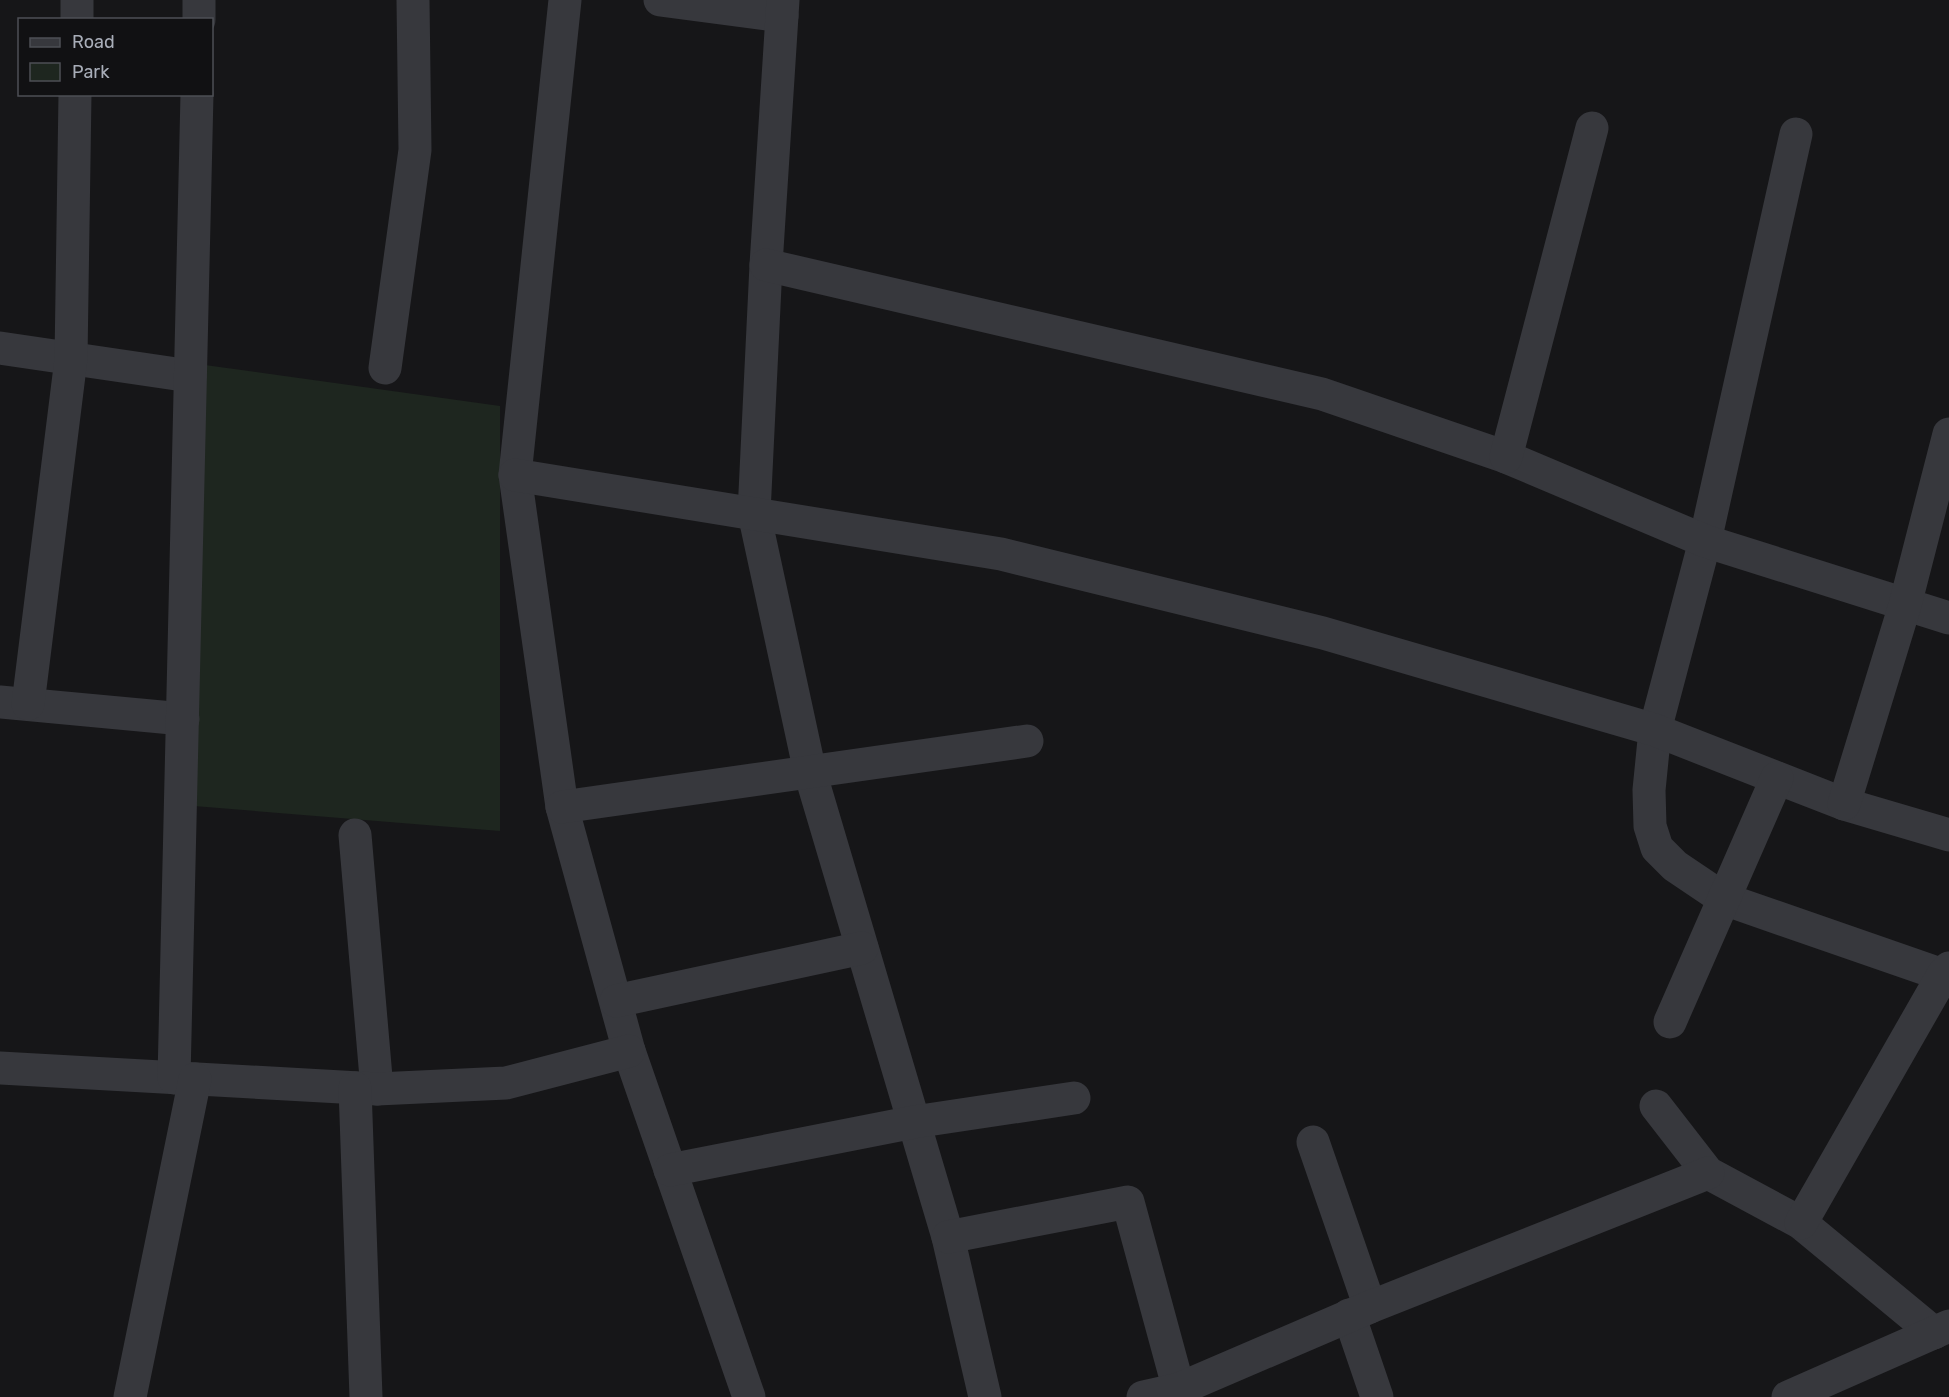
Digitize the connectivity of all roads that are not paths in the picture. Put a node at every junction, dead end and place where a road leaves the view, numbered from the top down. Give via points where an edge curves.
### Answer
1 (77, 0) edge
2 (199, 0) edge
3 (413, 0) edge
4 (565, 0) edge
5 (660, 0) edge
6 (782, 8) edge
7 (76, 18) edge
8 (199, 18) edge
9 (75, 96) edge
10 (197, 96) edge
11 (1592, 128) dead end
12 (1796, 134) dead end
13 (766, 265) junction
14 (0, 348) edge
15 (71, 359) junction
16 (385, 368) dead end
17 (190, 376) junction
18 (1949, 434) edge
19 (1506, 458) junction
20 (515, 475) junction
21 (754, 513) junction
22 (1705, 540) junction
23 (1905, 605) junction
24 (1949, 618) edge
25 (14, 703) edge
26 (183, 718) junction
27 (1655, 730) junction
28 (1027, 741) dead end
29 (810, 772) junction
30 (1777, 778) junction
31 (1844, 804) junction
32 (562, 807) junction
33 (356, 835) dead end
34 (1949, 835) edge
35 (1724, 899) junction
36 (862, 948) junction
37 (1946, 972) edge
38 (616, 1001) junction
39 (1670, 1022) dead end
40 (629, 1052) junction
41 (0, 1068) edge
42 (185, 1078) junction
43 (366, 1089) junction
44 (1074, 1098) dead end
45 (1656, 1106) dead end
46 (914, 1122) junction
47 (1313, 1142) dead end
48 (670, 1170) junction
49 (1708, 1173) junction
50 (1802, 1224) junction
51 (948, 1237) junction
52 (1359, 1311) junction
53 (1941, 1330) edge
54 (1180, 1393) edge
55 (130, 1397) edge
56 (366, 1397) edge
57 (749, 1397) edge
58 (985, 1397) edge
59 (1143, 1397) edge
60 (1377, 1397) edge
61 (1788, 1397) edge

1 - 7 street
2 - 8 street
3 - 16 street via 415,150
4 - 20 street
5 - 6 street
6 - 13 street
9 - 15 street
10 - 17 street
11 - 19 street
12 - 22 street
13 - 19 street via 1322,394
13 - 21 street
14 - 15 street
15 - 17 street
15 - 25 street
17 - 26 street
18 - 23 street
19 - 22 street
20 - 21 street
20 - 32 street
21 - 27 street via 1001,554 1323,633
21 - 29 street
22 - 23 street
22 - 27 street
23 - 24 street
23 - 31 street
25 - 26 street
26 - 42 street
27 - 30 street
27 - 35 street via 1649,790 1650,826 1657,848 1675,866
28 - 29 street
29 - 32 street
29 - 36 street
30 - 31 street
30 - 35 street
31 - 34 street
32 - 38 street
33 - 43 street
35 - 37 street
35 - 39 street
36 - 38 street
36 - 46 street
37 - 50 street
38 - 40 street
40 - 43 street via 506,1083
40 - 48 street
41 - 42 street
42 - 43 street
42 - 55 street
43 - 56 street
44 - 46 street
45 - 49 street
46 - 48 street
46 - 51 street
47 - 52 street
48 - 57 street
49 - 50 street
49 - 52 street
50 - 53 street
51 - 54 street via 1128,1202
51 - 58 street
52 - 54 street
52 - 60 street
53 - 61 street
54 - 59 street

